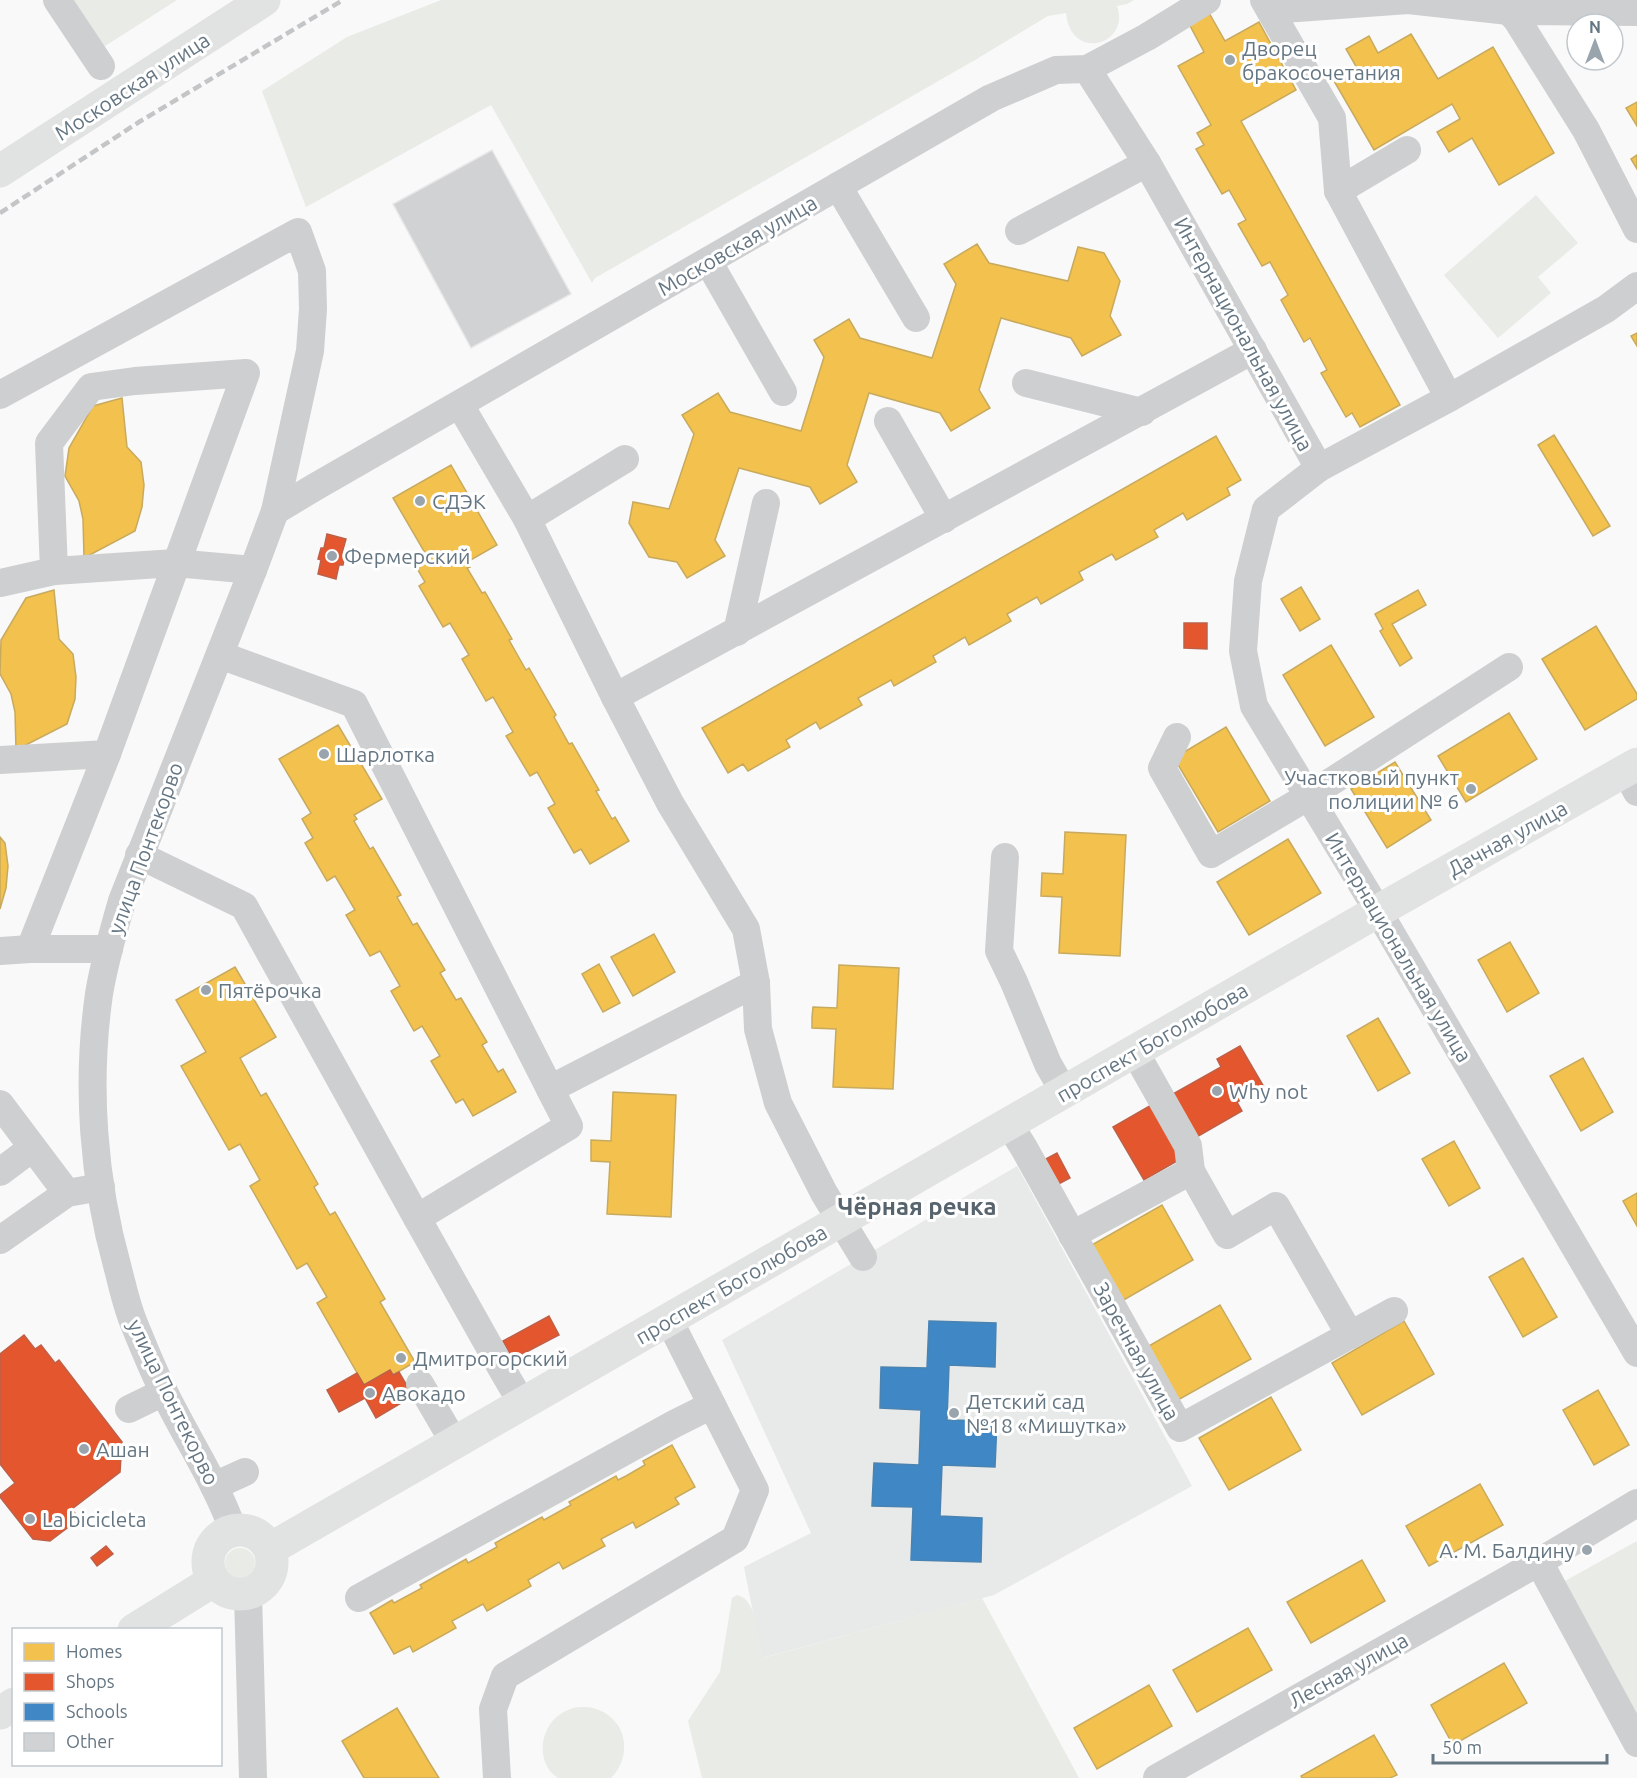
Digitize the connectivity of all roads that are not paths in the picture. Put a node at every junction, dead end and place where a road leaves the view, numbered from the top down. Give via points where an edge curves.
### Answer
1 (57, 0) edge
2 (264, 0) edge
3 (1208, 0) edge
4 (1267, 5) edge
5 (1509, 11) junction
6 (1637, 12) edge
7 (101, 66) dead end
8 (1087, 69) junction
9 (1407, 150) dead end
10 (1147, 163) junction
11 (0, 171) edge
12 (838, 186) junction
13 (1338, 191) junction
14 (1637, 229) edge
15 (1019, 231) dead end
16 (708, 261) junction
17 (1637, 286) edge
18 (916, 318) dead end
19 (1253, 350) junction
20 (1026, 383) dead end
21 (783, 393) dead end
22 (0, 395) edge
23 (1449, 398) junction
24 (460, 405) junction
25 (1142, 411) junction
26 (888, 421) dead end
27 (625, 459) dead end
28 (1319, 468) junction
29 (766, 503) dead end
30 (275, 511) junction
31 (527, 519) junction
32 (944, 519) junction
33 (175, 563) junction
34 (253, 570) junction
35 (54, 571) junction
36 (0, 584) edge
37 (737, 632) junction
38 (220, 655) junction
39 (1509, 667) dead end
40 (615, 697) junction
41 (1177, 737) dead end
42 (107, 754) junction
43 (0, 760) edge
44 (1633, 776) edge
45 (1309, 796) junction
46 (139, 855) junction
47 (1005, 856) dead end
48 (1378, 911) junction
49 (30, 949) junction
50 (108, 949) junction
51 (0, 951) edge
52 (756, 983) junction
53 (1135, 1052) junction
54 (550, 1089) junction
55 (1065, 1092) junction
56 (0, 1104) edge
57 (1009, 1124) junction
58 (32, 1148) junction
59 (1191, 1171) junction
60 (0, 1172) edge
61 (101, 1187) junction
62 (67, 1193) junction
63 (417, 1218) junction
64 (842, 1221) junction
65 (1072, 1235) junction
66 (0, 1240) edge
67 (863, 1257) dead end
68 (1394, 1311) dead end
69 (669, 1320) junction
70 (1350, 1335) junction
71 (1637, 1353) edge
72 (420, 1384) dead end
73 (164, 1392) junction
74 (523, 1405) junction
75 (712, 1405) junction
76 (129, 1409) dead end
77 (455, 1444) junction
78 (245, 1472) dead end
79 (214, 1486) junction
80 (1637, 1503) edge
81 (233, 1530) junction
82 (270, 1549) junction
83 (1539, 1562) junction
84 (213, 1581) junction
85 (248, 1594) junction
86 (359, 1598) dead end
87 (136, 1628) edge
88 (1637, 1743) edge
89 (253, 1778) edge
90 (497, 1778) edge
91 (1157, 1778) edge

1 - 7 street
2 - 11 main road, Московская улица
3 - 8 street, Московская улица
4 - 5 street via 1408,0
4 - 13 street via 1332,118
5 - 6 street
5 - 14 street via 1586,130
8 - 10 street, Интернациональная улица
8 - 12 street, Московская улица via 1056,70 991,98
9 - 13 street
10 - 15 street
10 - 19 street, Интернациональная улица
12 - 16 street, Московская улица
12 - 18 street
13 - 23 street
16 - 21 street
16 - 24 street, Московская улица
17 - 23 street via 1606,309
19 - 25 street
19 - 28 street, Интернациональная улица
20 - 25 street
22 - 30 street, улица Понтекорво via 298,232 312,271 310,351
23 - 28 street
24 - 30 street, Московская улица
24 - 31 street
25 - 32 street
26 - 32 street
27 - 31 street
28 - 45 street, Интернациональная улица via 1266,509 1248,581 1243,651 1254,706
29 - 37 street
30 - 34 street, улица Понтекорво
31 - 40 street
32 - 37 street
33 - 34 street
33 - 35 street
33 - 35 street via 246,374 91,387 49,443
33 - 42 street
34 - 38 street, улица Понтекорво
35 - 36 street
37 - 40 street
38 - 46 street, улица Понтекорво
38 - 54 street via 354,704
39 - 45 street
40 - 52 street via 670,802 746,929
41 - 45 street via 1162,768 1211,854
42 - 43 street
42 - 49 street
44 - 48 main road, Дачная улица
45 - 48 street, Интернациональная улица
46 - 50 street, улица Понтекорво
46 - 63 street via 244,906
47 - 55 street via 999,951 1048,1064
48 - 53 main road, проспект Боголюбова
48 - 71 street, Интернациональная улица
49 - 50 street
49 - 51 street
50 - 61 street, улица Понтекорво via 95,1038 93,1087
52 - 54 street
52 - 64 street via 758,1029 778,1103
53 - 55 main road, проспект Боголюбова
53 - 59 street via 1188,1146
54 - 63 street via 569,1126
55 - 57 main road, проспект Боголюбова
56 - 58 street
57 - 64 main road, проспект Боголюбова
57 - 65 street, Заречная улица
58 - 60 street
58 - 62 street
59 - 65 street
59 - 70 street via 1227,1235 1276,1206
61 - 62 street
61 - 73 street, улица Понтекорво via 111,1244 133,1323
62 - 66 street
63 - 74 street
64 - 67 street
64 - 69 main road, проспект Боголюбова
65 - 70 street, Заречная улица via 1180,1428
68 - 70 street, Заречная улица
69 - 74 main road, проспект Боголюбова
69 - 75 street
72 - 77 street
73 - 76 street
73 - 79 street, улица Понтекорво
74 - 77 main road, проспект Боголюбова
75 - 86 street
75 - 90 street via 755,1490 735,1539 505,1676 493,1709
77 - 82 main road, проспект Боголюбова
78 - 79 street
79 - 81 street, улица Понтекорво
80 - 83 street, Лесная улица
81 - 82 main road via 255,1533
81 - 84 main road via 223,1534 210,1550 207,1561
82 - 85 main road via 272,1572 267,1582
83 - 88 street
83 - 91 street, Лесная улица
84 - 85 main road via 229,1593
84 - 87 main road
85 - 89 street

